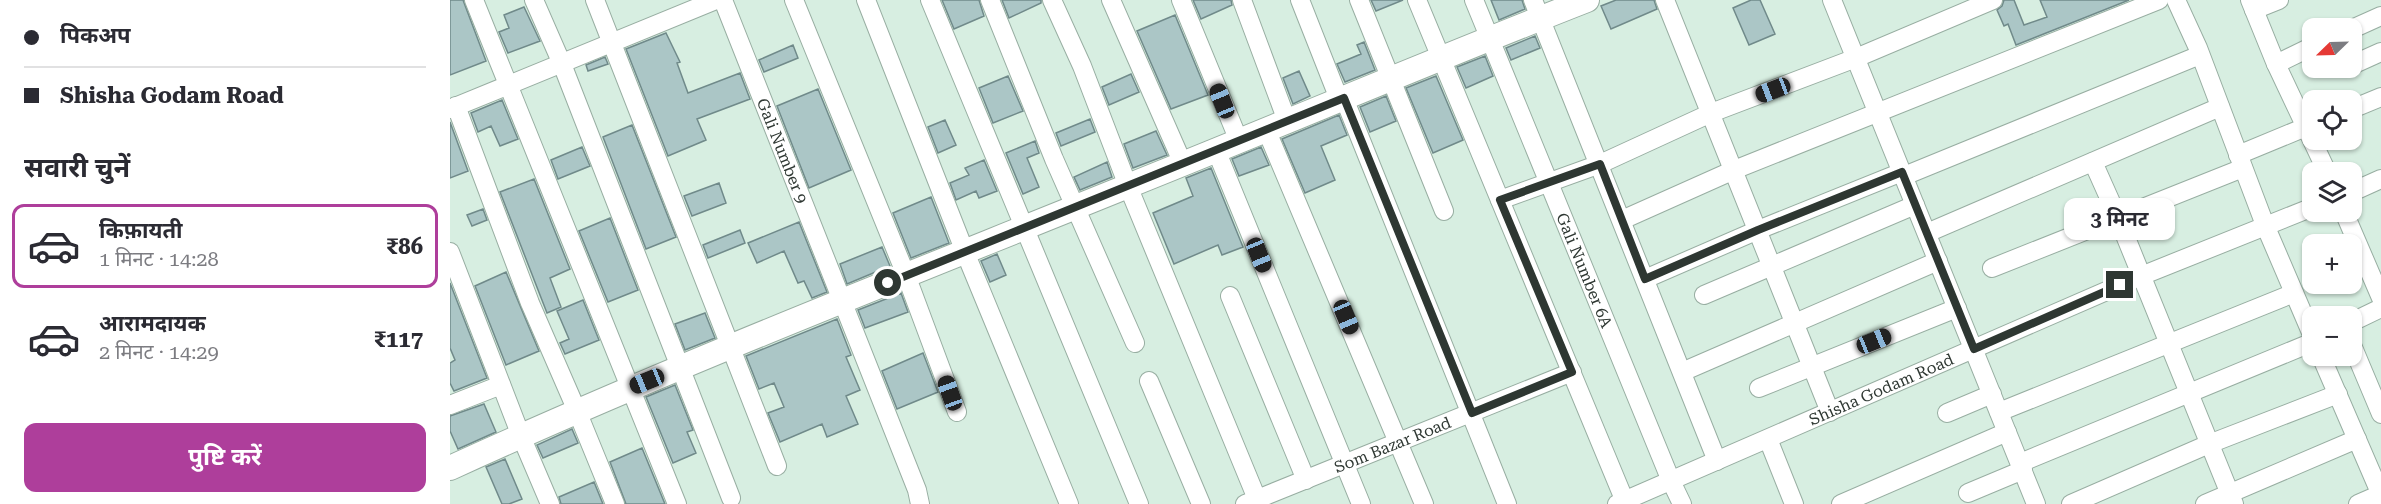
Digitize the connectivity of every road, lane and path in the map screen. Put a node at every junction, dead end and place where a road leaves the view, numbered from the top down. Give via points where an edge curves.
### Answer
1 (474, 0) edge
2 (534, 0) edge
3 (595, 0) edge
4 (716, 0) edge
5 (723, 0) edge
6 (794, 0) edge
7 (866, 0) edge
8 (930, 0) edge
9 (990, 0) edge
10 (1052, 0) edge
11 (1111, 0) edge
12 (1181, 0) edge
13 (1242, 0) edge
14 (1300, 0) edge
15 (1359, 0) edge
16 (1417, 0) edge
17 (1473, 0) edge
18 (1587, 0) edge
19 (1665, 0) edge
20 (1832, 0) edge
21 (1993, 0) edge
22 (2159, 0) edge
23 (2176, 0) edge
24 (2279, 0) edge
25 (2252, 5) edge
26 (1536, 9) edge
27 (2381, 16) edge
28 (2362, 25) edge
29 (1489, 38) junction
30 (612, 42) junction
31 (2302, 51) edge
32 (2381, 52) edge
33 (2200, 55) junction
34 (1440, 58) junction
35 (1856, 58) junction
36 (2362, 61) edge
37 (562, 64) junction
38 (2276, 64) junction
39 (1391, 78) junction
40 (508, 86) junction
41 (1342, 98) junction
42 (2381, 98) edge
43 (2362, 105) edge
44 (2220, 107) junction
45 (453, 108) edge
46 (1878, 112) junction
47 (2302, 112) edge
48 (1711, 114) junction
49 (1277, 125) junction
50 (2302, 129) edge
51 (1239, 141) junction
52 (1216, 150) junction
53 (2093, 162) junction
54 (2241, 162) junction
55 (1183, 164) junction
56 (1600, 164) junction
57 (1734, 170) junction
58 (1903, 174) junction
59 (2381, 179) edge
60 (1548, 183) junction
61 (1128, 186) junction
62 (2362, 188) edge
63 (1500, 200) junction
64 (1915, 205) junction
65 (1076, 207) junction
66 (1444, 211) dead end
67 (2302, 211) edge
68 (2118, 218) junction
69 (1622, 220) junction
70 (2348, 222) edge
71 (2265, 225) junction
72 (1025, 228) junction
73 (1758, 230) junction
74 (1927, 233) junction
75 (450, 252) edge
76 (965, 252) junction
77 (1938, 261) junction
78 (1772, 266) junction
79 (1992, 268) dead end
80 (906, 275) junction
81 (2141, 276) junction
82 (1645, 279) junction
83 (2294, 292) junction
84 (1704, 295) dead end
85 (1230, 296) dead end
86 (2381, 298) edge
87 (842, 301) junction
88 (1957, 308) junction
89 (2381, 308) edge
90 (2302, 311) edge
91 (2362, 317) edge
92 (1794, 322) junction
93 (1135, 343) dead end
94 (2169, 345) junction
95 (731, 347) junction
96 (2302, 347) edge
97 (1974, 349) junction
98 (1812, 366) junction
99 (2325, 366) edge
100 (2361, 366) edge
101 (680, 368) junction
102 (1572, 372) junction
103 (1682, 372) junction
104 (1149, 381) dead end
105 (501, 384) junction
106 (630, 387) junction
107 (1759, 388) dead end
108 (2189, 393) junction
109 (1992, 394) junction
110 (2337, 394) junction
111 (450, 405) edge
112 (577, 411) junction
113 (1830, 411) junction
114 (957, 412) dead end
115 (1999, 412) junction
116 (1472, 413) junction
117 (1947, 413) dead end
118 (2381, 414) edge
119 (2007, 432) junction
120 (521, 436) junction
121 (1768, 439) junction
122 (2357, 439) junction
123 (1400, 443) junction
124 (2210, 444) junction
125 (1718, 461) junction
126 (1345, 464) junction
127 (777, 466) dead end
128 (2021, 466) junction
129 (450, 468) edge
130 (1306, 480) junction
131 (1671, 481) junction
132 (1968, 493) dead end
133 (2381, 495) edge
134 (731, 498) dead end
135 (1277, 498) edge
136 (2232, 498) edge
137 (1251, 502) edge
138 (1623, 503) edge
139 (549, 504) edge
140 (615, 504) edge
141 (677, 504) edge
142 (920, 504) edge
143 (1069, 504) edge
144 (1139, 504) edge
145 (1201, 504) edge
146 (1361, 504) edge
147 (1424, 504) edge
148 (1507, 504) edge
149 (1682, 504) edge
150 (1794, 504) edge
151 (1841, 504) edge
152 (2036, 504) edge
153 (2071, 504) edge
154 (2205, 504) edge
155 (2358, 504) edge

1 - 40 street
2 - 37 street
3 - 30 street
4 - 30 street
5 - 87 street, Gali Number 9
6 - 80 street
7 - 76 street
8 - 72 street
9 - 65 street
10 - 61 street
11 - 55 street
12 - 51 street
13 - 49 street
14 - 41 street
15 - 39 street
16 - 34 street
17 - 29 street, Gali Number 6A
18 - 26 street
19 - 48 street
20 - 35 street
21 - 35 street
22 - 46 street
23 - 33 street
24 - 25 street
25 - 38 street
26 - 29 street
26 - 56 street
27 - 28 street
29 - 34 street
29 - 60 street, Gali Number 6A
30 - 37 street
30 - 95 street
31 - 38 street
32 - 36 street
33 - 44 street
33 - 58 street
34 - 39 street
34 - 63 street
35 - 46 street
35 - 48 street
37 - 40 street
37 - 101 street
38 - 47 street
39 - 41 street
39 - 66 street
40 - 45 street
40 - 106 street
41 - 49 street
41 - 116 street
42 - 43 street
44 - 53 street
44 - 54 street
45 - 112 street
46 - 57 street
46 - 58 street
48 - 56 street
48 - 57 street
49 - 51 street
49 - 123 street
50 - 54 street
51 - 52 street
52 - 55 street
52 - 126 street
53 - 68 street
53 - 74 street
54 - 68 street
54 - 71 street
55 - 61 street
56 - 60 street
56 - 69 street
57 - 69 street
57 - 73 street
58 - 64 street
58 - 73 street
59 - 62 street
60 - 63 street
60 - 131 street, Gali Number 6A
61 - 65 street
61 - 137 street
63 - 102 street
64 - 74 street
64 - 78 street
65 - 72 street
65 - 93 street
67 - 71 street, Shisha Godam Road
68 - 79 street
68 - 81 street
69 - 82 street
70 - 86 street
71 - 81 street, Shisha Godam Road
71 - 83 street
72 - 76 street
72 - 144 street
73 - 78 street
73 - 82 street
74 - 77 street
75 - 105 street
76 - 80 street
76 - 143 street
77 - 88 street
77 - 92 street
78 - 84 street
78 - 92 street
80 - 87 street
80 - 114 street
81 - 94 street
81 - 97 street, Shisha Godam Road
82 - 103 street
83 - 90 street
83 - 94 street
85 - 130 street
87 - 95 street
87 - 142 street, Gali Number 9
88 - 97 street
88 - 98 street
89 - 91 street
92 - 98 street
92 - 103 street
94 - 108 street
94 - 115 street
95 - 101 street
95 - 127 street
96 - 108 street
97 - 109 street
97 - 113 street, Shisha Godam Road
98 - 107 street
98 - 113 street
99 - 110 street
100 - 118 street
101 - 106 street
101 - 134 street
102 - 116 street, Som Bazar Road
102 - 138 street
103 - 125 street
104 - 145 street
105 - 111 street
105 - 120 street
106 - 112 street
106 - 141 street
108 - 124 street
108 - 128 street
109 - 115 street
109 - 117 street
110 - 122 street
110 - 124 street
112 - 120 street
112 - 140 street
113 - 121 street, Shisha Godam Road
115 - 119 street
116 - 123 street, Som Bazar Road
116 - 148 street
119 - 128 street
119 - 151 street
120 - 129 street
120 - 139 street
121 - 125 street, Shisha Godam Road
121 - 150 street
122 - 133 street
122 - 136 street
123 - 126 street, Som Bazar Road
123 - 147 street
124 - 136 street
124 - 153 street
125 - 131 street, Shisha Godam Road
126 - 130 street, Som Bazar Road
126 - 146 street
128 - 132 street
128 - 152 street
130 - 135 street, Som Bazar Road
131 - 138 street, Shisha Godam Road
131 - 149 street, Gali Number 6A
133 - 155 street
135 - 137 street, Som Bazar Road
136 - 154 street

